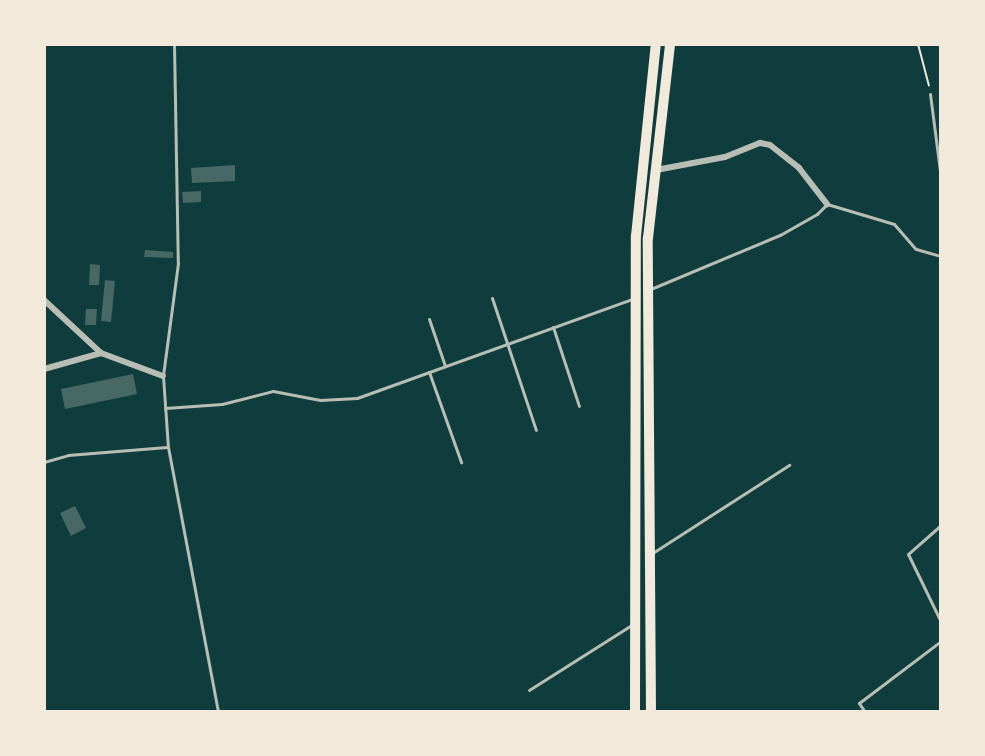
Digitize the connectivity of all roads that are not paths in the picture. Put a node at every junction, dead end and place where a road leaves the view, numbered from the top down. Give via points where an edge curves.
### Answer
1 (174, 44) edge
2 (656, 44) edge
3 (670, 44) edge
4 (930, 94) road end
5 (655, 170) junction
6 (941, 179) edge
7 (827, 204) junction
8 (941, 256) edge
9 (648, 290) junction
10 (492, 298) dead end
11 (635, 298) junction
12 (44, 300) edge
13 (429, 319) dead end
14 (553, 327) junction
15 (510, 343) junction
16 (101, 353) junction
17 (445, 366) junction
18 (44, 369) edge
19 (429, 372) junction
20 (163, 376) junction
21 (579, 406) dead end
22 (165, 408) junction
23 (536, 430) dead end
24 (168, 447) junction
25 (44, 462) edge
26 (461, 462) dead end
27 (789, 465) dead end
28 (941, 525) edge
29 (651, 553) junction
30 (637, 580) junction
31 (652, 582) junction
32 (636, 622) junction
33 (941, 622) edge
34 (941, 641) edge
35 (529, 690) dead end
36 (218, 712) edge
37 (635, 712) edge
38 (651, 712) edge
39 (865, 712) edge

1 - 20 lane via 178,263
2 - 11 main road via 636,236
3 - 5 main road
4 - 6 lane
5 - 7 street via 725,157 760,143 799,168
5 - 9 main road
7 - 8 lane via 894,224 916,249
7 - 9 lane via 780,235
9 - 11 lane
9 - 29 main road
10 - 15 lane
11 - 14 lane
11 - 30 main road
12 - 16 street
13 - 17 lane
14 - 15 lane
14 - 21 lane
15 - 17 lane
15 - 23 lane
16 - 18 street
16 - 20 street
17 - 19 lane
19 - 22 lane via 357,398 320,400 273,391 222,404
19 - 26 lane
20 - 22 lane
22 - 24 lane
24 - 25 lane via 68,455
24 - 36 lane
27 - 29 lane
28 - 33 lane via 908,554
29 - 31 main road
30 - 31 main road
30 - 32 main road
31 - 38 main road
32 - 35 lane
32 - 37 main road
34 - 39 lane via 859,703

